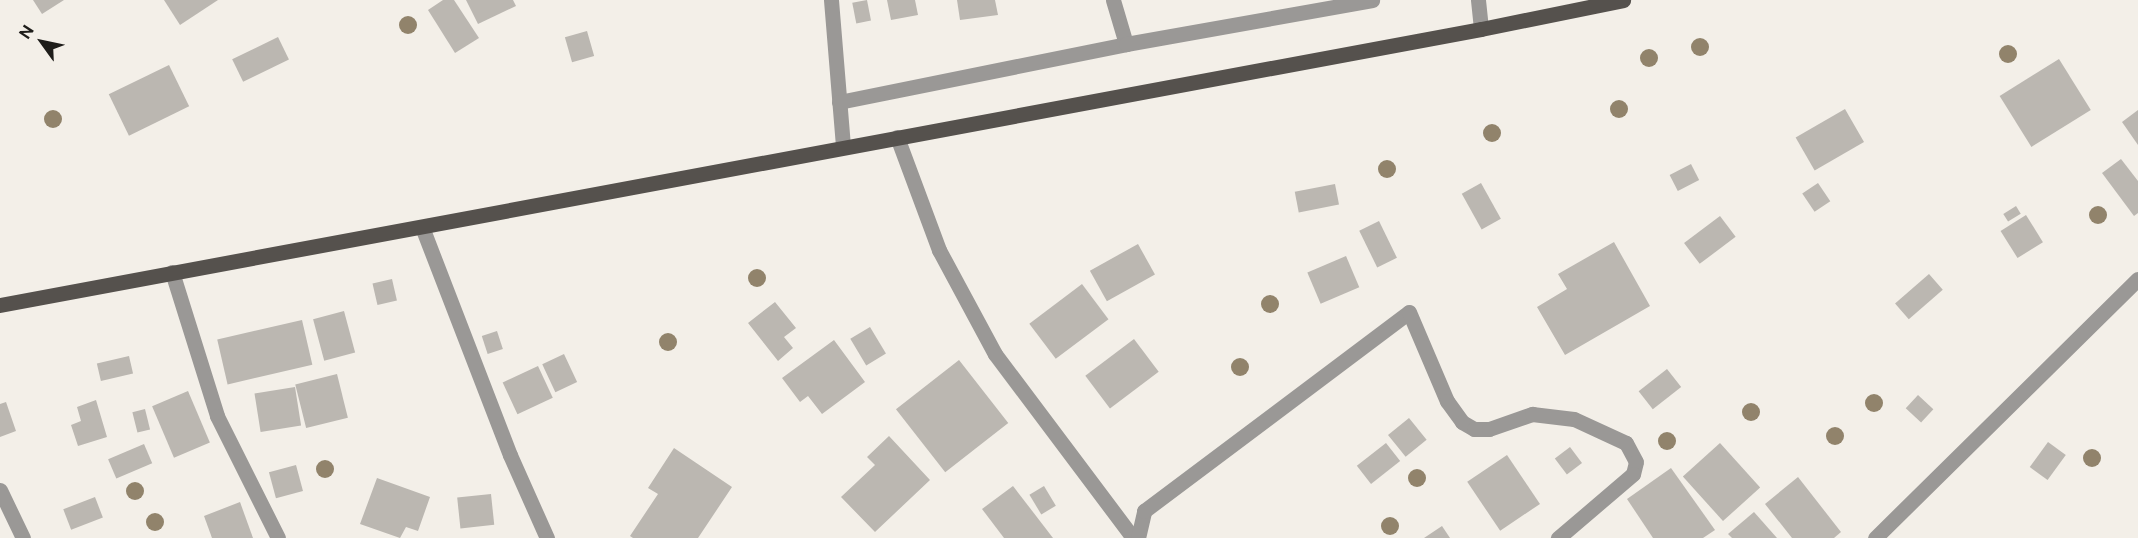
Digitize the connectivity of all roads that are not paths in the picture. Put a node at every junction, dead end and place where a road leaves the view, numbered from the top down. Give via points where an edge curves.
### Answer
1 (831, 0) edge
2 (1113, 0) edge
3 (1372, 0) edge
4 (1478, 0) edge
5 (1623, 0) edge
6 (1481, 29) junction
7 (1126, 44) junction
8 (839, 102) junction
9 (897, 137) junction
10 (843, 147) junction
11 (422, 227) junction
12 (172, 272) junction
13 (2138, 279) edge
14 (0, 305) edge
15 (0, 490) edge
16 (1883, 535) edge
17 (23, 538) edge
18 (278, 538) edge
19 (547, 538) edge
20 (1136, 538) edge
21 (1558, 538) edge

1 - 8 street
2 - 7 street
3 - 7 street
4 - 6 street
5 - 6 main road
6 - 9 main road
7 - 8 street
8 - 10 street
9 - 10 main road
9 - 20 street via 939,250 995,354
10 - 11 main road
11 - 12 main road
11 - 19 street via 510,454
12 - 14 main road
12 - 18 street via 218,416
13 - 16 street
15 - 17 street
20 - 21 street via 1144,511 1409,312 1447,401 1462,422 1474,429 1489,429 1532,414 1574,419 1626,443 1636,462 1633,474

